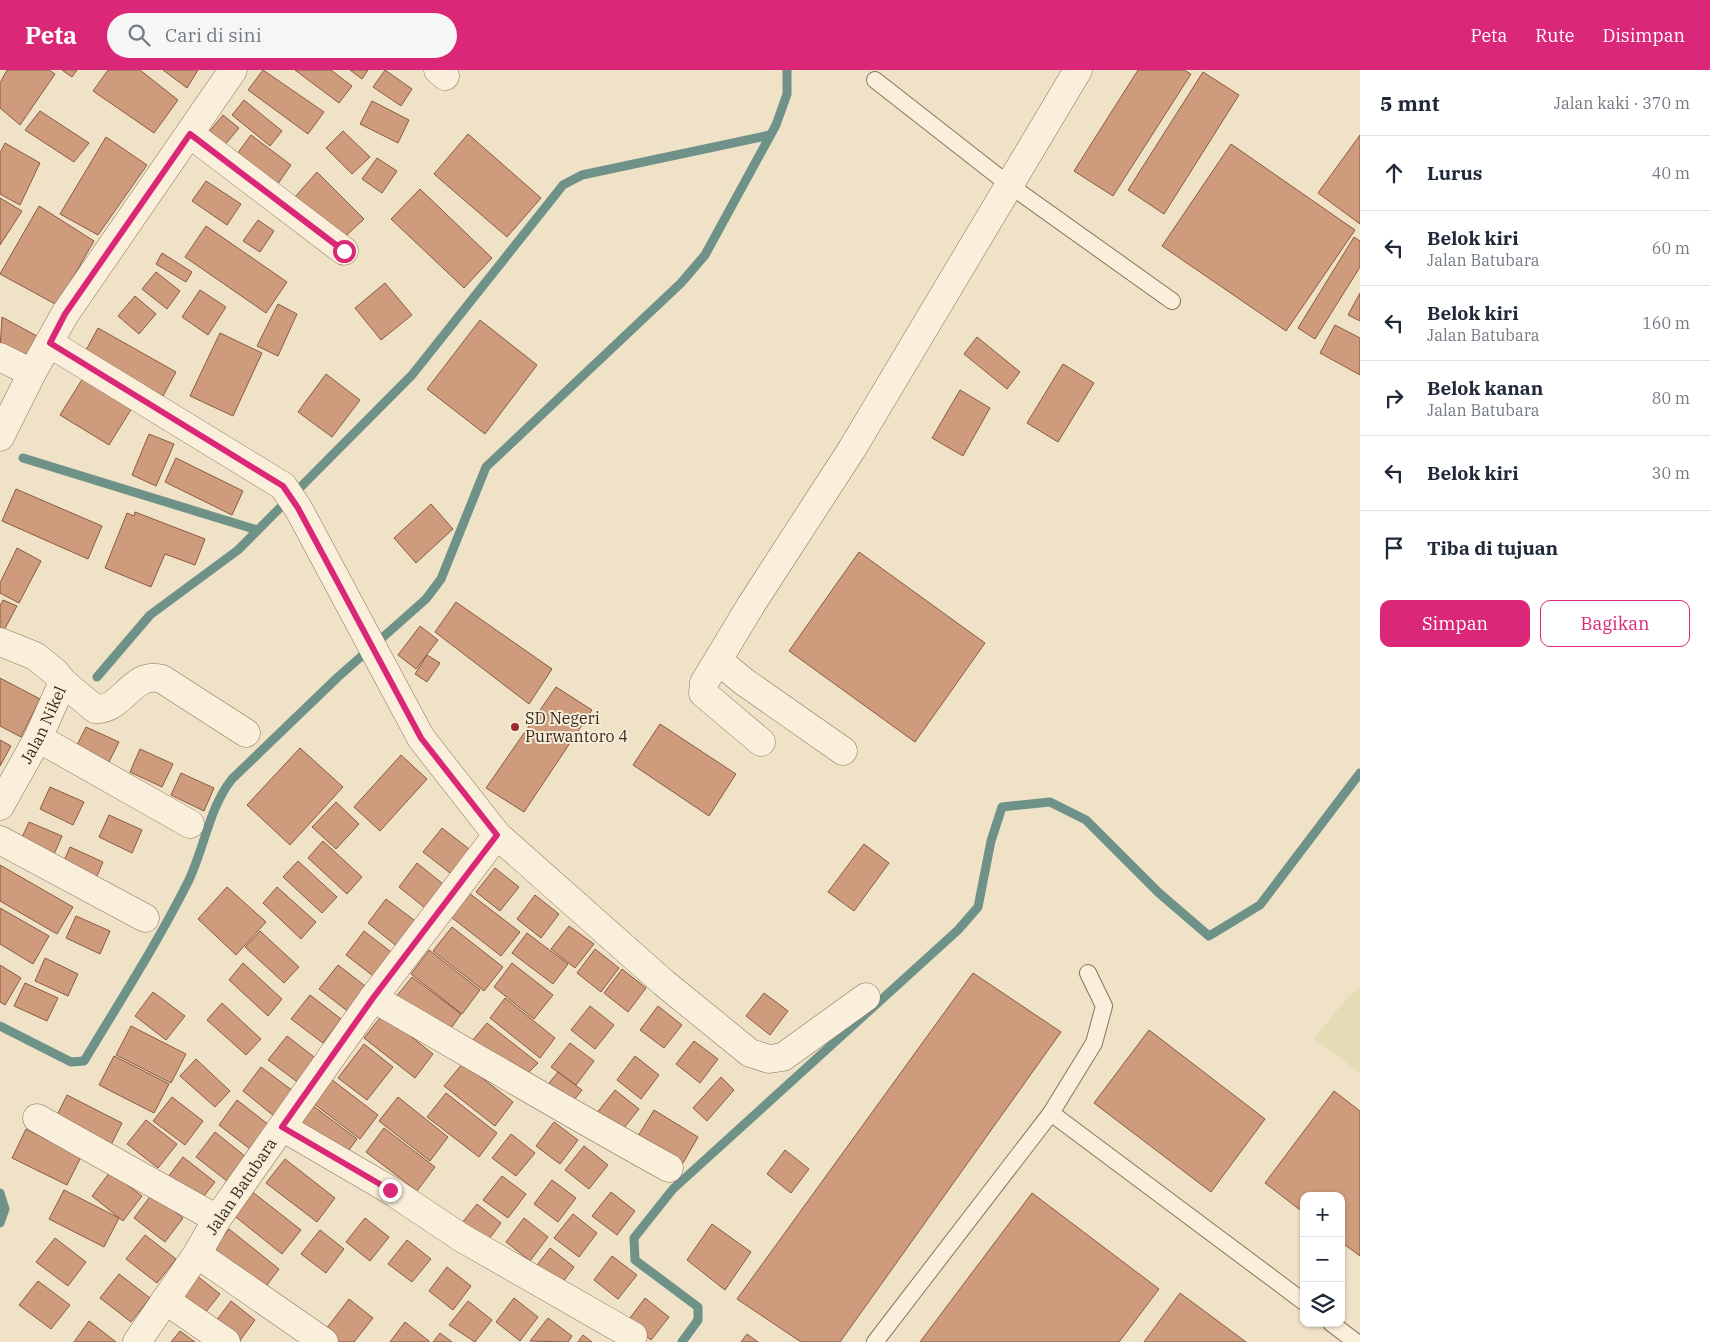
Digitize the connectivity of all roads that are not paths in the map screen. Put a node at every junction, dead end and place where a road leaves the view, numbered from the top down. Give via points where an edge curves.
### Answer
1 (233, 70) edge
2 (1078, 70) edge
3 (875, 80) dead end
4 (190, 134) junction
5 (1008, 184) junction
6 (344, 251) dead end
7 (1172, 301) dead end
8 (50, 343) junction
9 (0, 357) edge
10 (32, 373) junction
11 (0, 437) edge
12 (0, 642) edge
13 (718, 661) junction
14 (63, 682) junction
15 (246, 733) dead end
16 (38, 738) junction
17 (761, 742) dead end
18 (843, 751) dead end
19 (0, 806) edge
20 (190, 824) dead end
21 (497, 835) junction
22 (0, 840) edge
23 (145, 918) dead end
24 (1088, 974) dead end
25 (866, 997) dead end
26 (373, 998) junction
27 (1051, 1113) junction
28 (38, 1118) dead end
29 (282, 1127) junction
30 (669, 1168) dead end
31 (217, 1219) junction
32 (197, 1254) junction
33 (1300, 1299) edge
34 (165, 1300) junction
35 (1336, 1327) edge
36 (633, 1336) dead end
37 (138, 1342) edge
38 (226, 1342) edge
39 (324, 1342) edge
40 (875, 1342) edge
41 (1356, 1342) edge

1 - 4 street
2 - 5 street
3 - 5 lane
4 - 6 street
4 - 8 street via 65,314
5 - 7 lane
5 - 13 street via 852,449
8 - 10 street
8 - 21 street via 290,497 421,738
9 - 10 street
10 - 11 street
12 - 14 street, Jalan Nikel via 35,656
13 - 17 street via 704,683 703,693
13 - 18 street
14 - 15 street via 95,709 103,710 144,678 153,676
14 - 16 street, Jalan Nikel
16 - 19 street, Jalan Nikel
16 - 20 street
21 - 25 street via 750,1053 769,1059 783,1057
21 - 26 street, Jalan Batubara
22 - 23 street
24 - 27 lane via 1104,1006 1100,1028
26 - 29 street, Jalan Batubara
26 - 30 street via 524,1088
27 - 33 lane
27 - 40 lane
28 - 31 street
29 - 31 street, Jalan Batubara
29 - 36 street via 390,1190 462,1238
31 - 32 street, Jalan Batubara
32 - 34 street, Jalan Batubara
32 - 39 street
34 - 37 street, Jalan Batubara
34 - 38 street
35 - 41 lane

